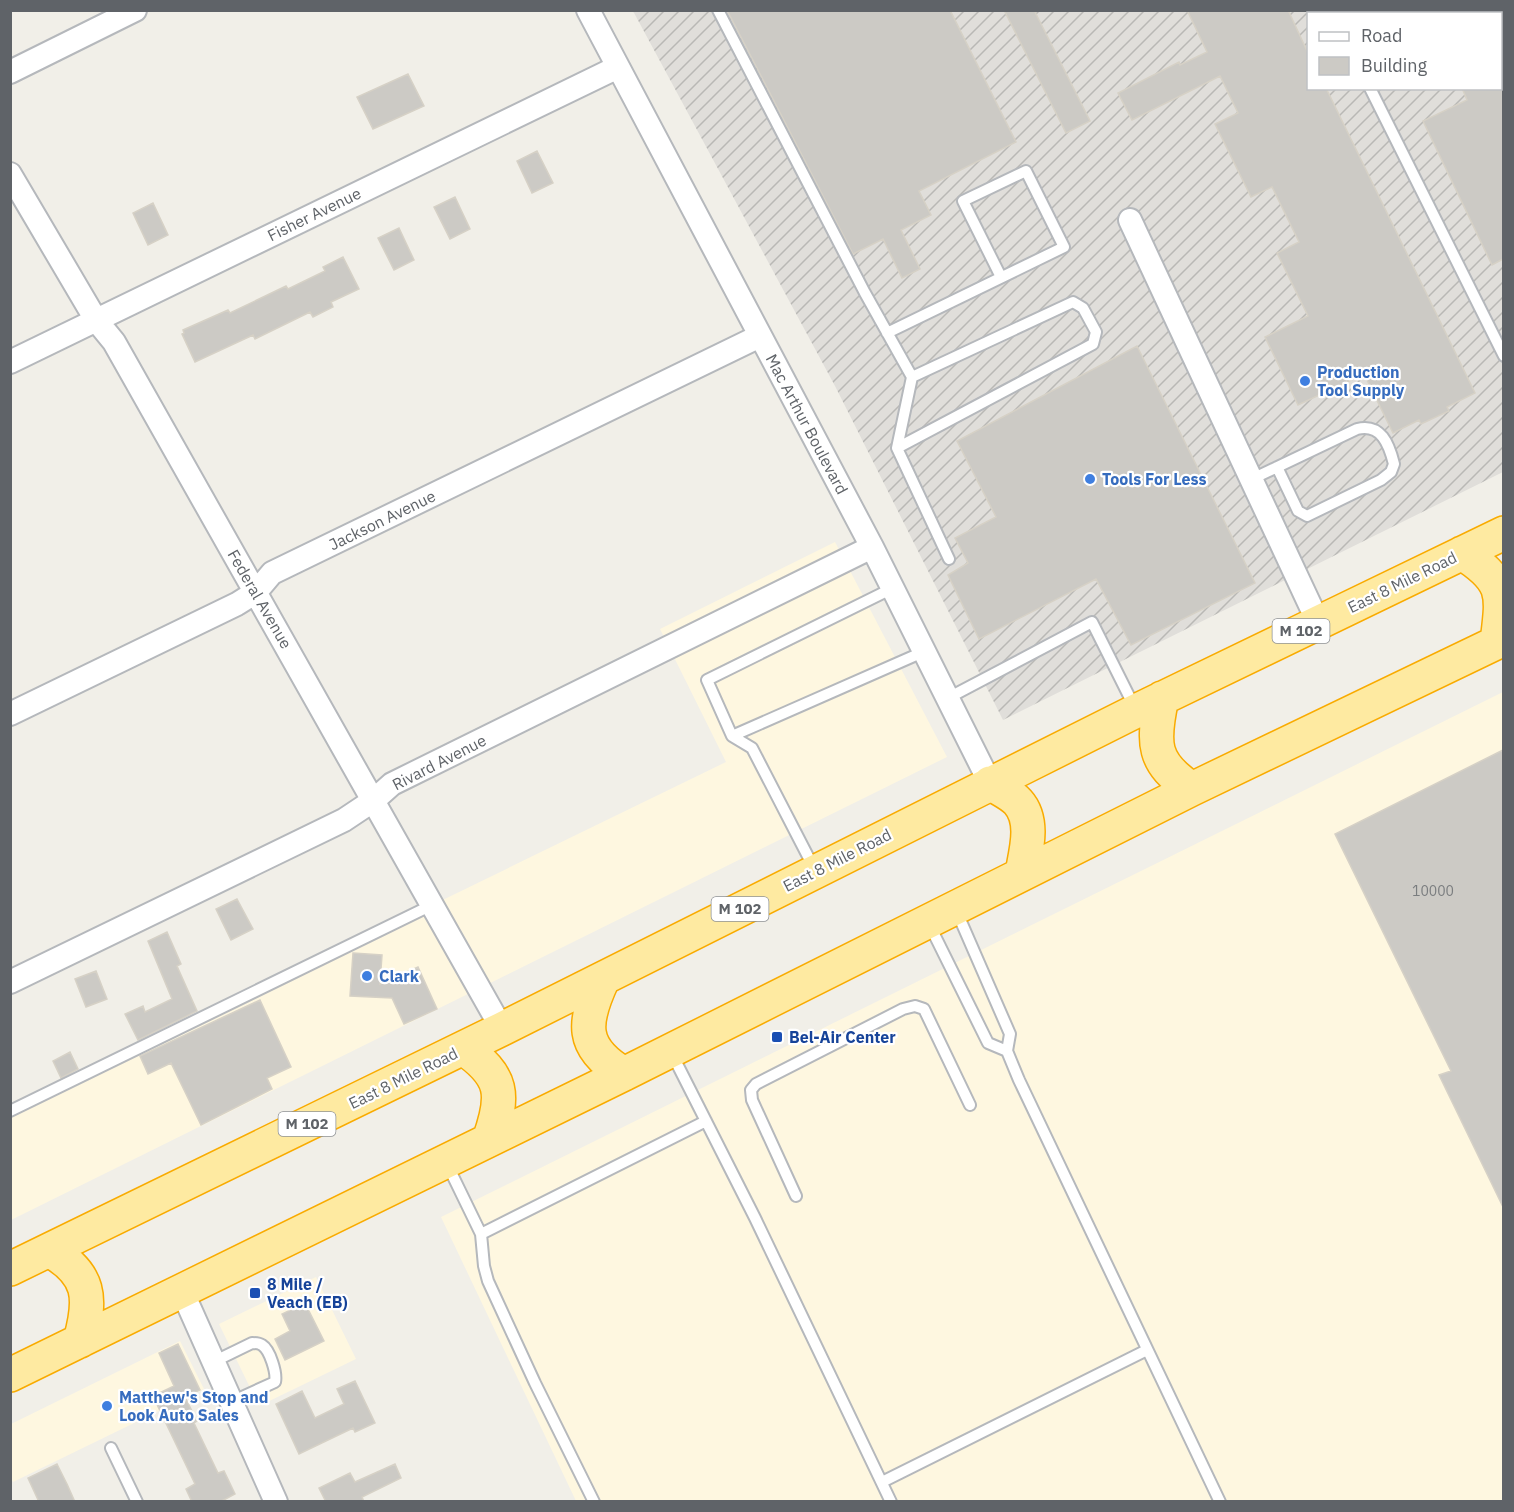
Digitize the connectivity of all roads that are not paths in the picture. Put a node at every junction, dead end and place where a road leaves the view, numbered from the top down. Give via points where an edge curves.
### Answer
1 (135, 10) edge
2 (588, 10) edge
3 (718, 10) edge
4 (618, 67) junction
5 (10, 72) edge
6 (1371, 90) edge
7 (10, 174) edge
8 (1130, 220) dead end
9 (1001, 277) junction
10 (96, 320) junction
11 (887, 333) junction
12 (760, 336) junction
13 (1503, 357) edge
14 (10, 363) edge
15 (912, 377) junction
16 (897, 448) junction
17 (1277, 467) junction
18 (1252, 479) junction
19 (1503, 533) edge
20 (872, 547) junction
21 (1462, 553) junction
22 (949, 559) dead end
23 (892, 588) junction
24 (256, 592) junction
25 (1318, 622) junction
26 (1500, 640) edge
27 (923, 652) junction
28 (948, 698) junction
29 (1149, 705) junction
30 (10, 714) edge
31 (732, 736) junction
32 (990, 783) junction
33 (1192, 789) junction
34 (374, 800) junction
35 (816, 871) junction
36 (1022, 873) junction
37 (432, 905) junction
38 (941, 914) junction
39 (603, 979) junction
40 (10, 982) edge
41 (502, 1029) junction
42 (463, 1048) junction
43 (670, 1051) junction
44 (1007, 1051) junction
45 (624, 1074) junction
46 (970, 1105) dead end
47 (10, 1111) edge
48 (706, 1121) junction
49 (489, 1140) junction
50 (446, 1162) junction
51 (796, 1196) dead end
52 (481, 1234) junction
53 (49, 1250) junction
54 (10, 1269) edge
55 (182, 1291) junction
56 (80, 1341) junction
57 (1148, 1350) junction
58 (213, 1362) junction
59 (10, 1375) edge
60 (231, 1402) junction
61 (111, 1448) dead end
62 (882, 1482) junction
63 (137, 1502) edge
64 (276, 1502) edge
65 (594, 1502) edge
66 (891, 1502) edge
67 (1220, 1502) edge

1 - 5 street
2 - 4 street, Mac Arthur Boulevard
3 - 11 lane
4 - 10 street, Fisher Avenue
4 - 12 street, Mac Arthur Boulevard
6 - 13 lane
7 - 10 street, Federal Avenue
8 - 18 street
9 - 9 lane via 1064,247 1026,171 963,201
9 - 11 lane
10 - 14 street, Fisher Avenue
10 - 24 street, Federal Avenue via 114,342
11 - 15 lane
12 - 20 street, Mac Arthur Boulevard
12 - 24 street, Jackson Avenue via 272,573
15 - 16 lane
15 - 16 lane via 1073,302 1083,308 1096,332 1093,344
16 - 22 lane
17 - 17 lane via 1368,426 1383,438 1394,464 1381,480 1307,516 1298,511
17 - 18 lane
18 - 25 street
19 - 21 highway, East 8 Mile Road / M 102
20 - 23 street, Mac Arthur Boulevard
20 - 34 street, Rivard Avenue via 392,784
21 - 25 highway, East 8 Mile Road / M 102
21 - 26 highway via 1489,573 1500,593
23 - 27 street, Mac Arthur Boulevard
23 - 31 lane via 707,680
24 - 30 street, Jackson Avenue
24 - 34 street, Federal Avenue
25 - 29 highway, East 8 Mile Road / M 102
26 - 33 highway
27 - 28 street, Mac Arthur Boulevard
27 - 31 lane
28 - 29 lane via 1092,622
28 - 32 street, Mac Arthur Boulevard
29 - 32 highway, East 8 Mile Road / M 102
29 - 33 highway via 1157,720 1161,761 1172,775
31 - 35 lane via 752,748
32 - 35 highway, East 8 Mile Road / M 102
32 - 36 highway via 1018,802 1025,812 1028,842
33 - 36 highway
34 - 37 street, Federal Avenue
34 - 40 street, Rivard Avenue via 344,820
35 - 39 highway, East 8 Mile Road / M 102
36 - 38 highway
37 - 41 street, Federal Avenue
37 - 47 lane
38 - 43 highway
38 - 44 lane via 1010,1034
38 - 44 lane via 988,1043
39 - 41 highway, East 8 Mile Road / M 102
39 - 45 highway via 591,1004 590,1033 600,1057
41 - 42 highway, East 8 Mile Road / M 102
42 - 49 highway via 489,1069 498,1091 497,1119
42 - 53 highway, East 8 Mile Road / M 102
43 - 45 highway
43 - 48 lane
44 - 57 lane
45 - 49 highway
46 - 51 lane via 924,1009 915,1006 756,1084 751,1090 752,1100
48 - 52 lane
48 - 62 lane
49 - 50 highway
50 - 52 lane
50 - 55 highway
52 - 65 lane via 488,1281
53 - 54 highway, East 8 Mile Road / M 102
53 - 56 highway via 76,1270 86,1290 86,1319
55 - 56 highway
55 - 58 street
56 - 59 highway
57 - 62 lane
57 - 67 lane
58 - 60 street
58 - 60 lane via 259,1343 275,1370 275,1382
60 - 64 street
61 - 63 lane
62 - 66 lane

